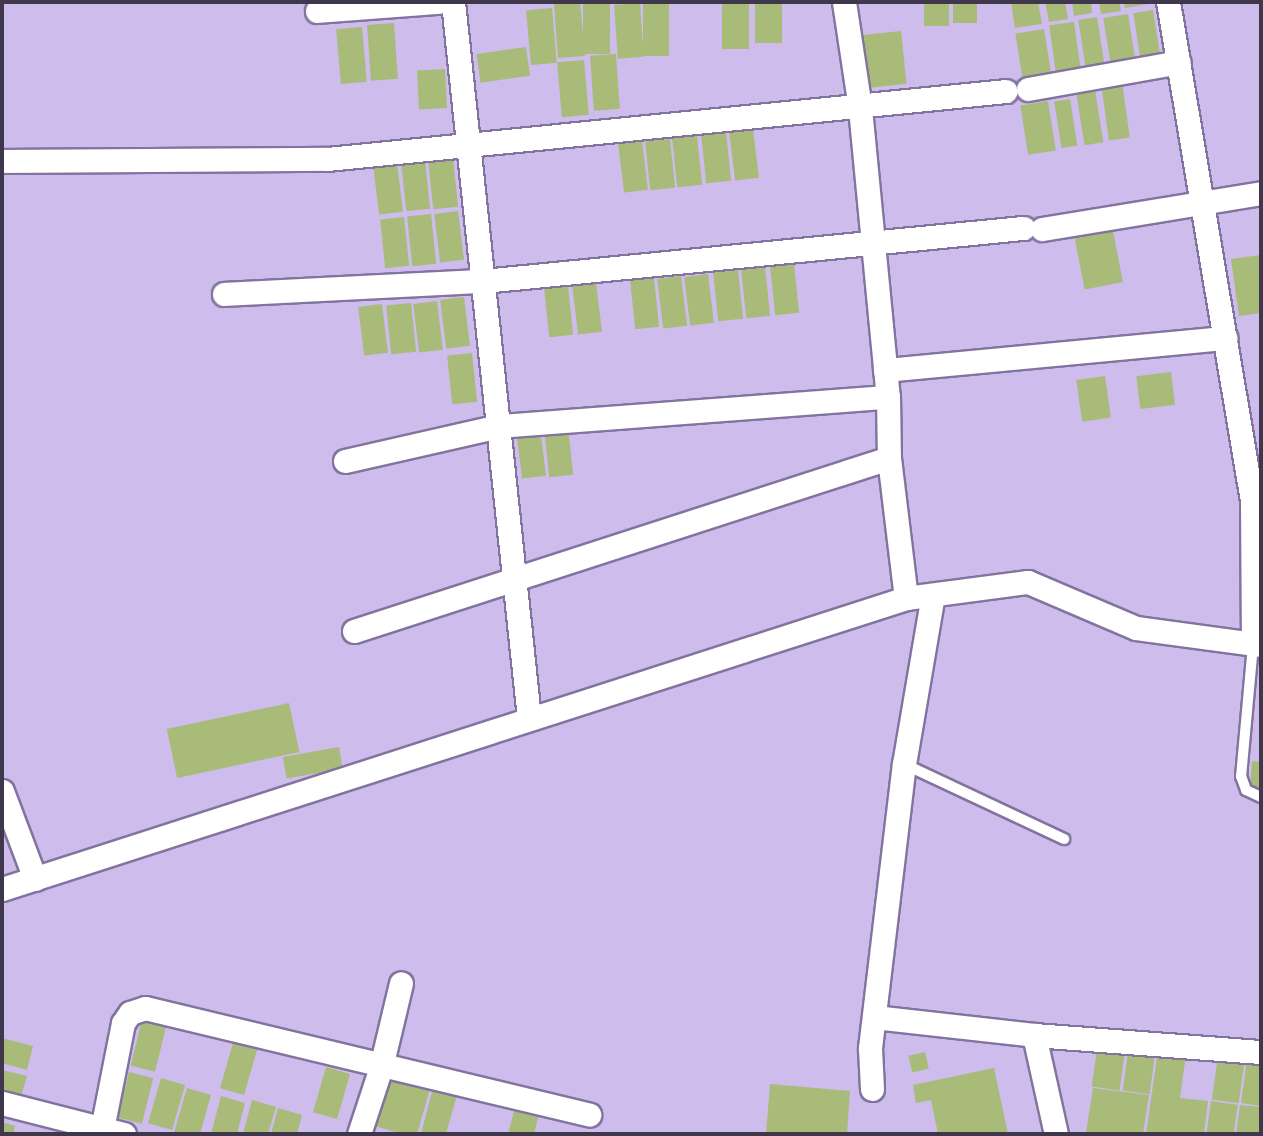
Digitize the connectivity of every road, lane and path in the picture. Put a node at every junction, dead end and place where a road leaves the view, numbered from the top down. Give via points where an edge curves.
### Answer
1 (438, 2) edge
2 (453, 2) edge
3 (844, 2) edge
4 (1168, 2) edge
5 (317, 11) dead end
6 (1179, 62) junction
7 (860, 108) junction
8 (467, 149) junction
9 (2, 161) edge
10 (1261, 193) edge
11 (1203, 204) junction
12 (873, 240) junction
13 (482, 281) junction
14 (224, 294) dead end
15 (1226, 338) junction
16 (885, 370) junction
17 (887, 397) junction
18 (499, 426) junction
19 (889, 458) junction
20 (345, 461) dead end
21 (1256, 502) edge
22 (517, 579) junction
23 (933, 594) junction
24 (906, 598) junction
25 (354, 631) dead end
26 (1257, 645) edge
27 (529, 718) junction
28 (904, 764) junction
29 (2, 791) edge
30 (1261, 797) edge
31 (1064, 839) dead end
32 (35, 879) junction
33 (2, 889) edge
34 (401, 983) dead end
35 (874, 1017) junction
36 (1034, 1035) junction
37 (1261, 1052) edge
38 (381, 1067) junction
39 (872, 1089) dead end
40 (2, 1103) edge
41 (589, 1115) dead end
42 (113, 1132) edge
43 (359, 1134) edge
44 (1056, 1134) edge

1 - 5 street
2 - 8 street
3 - 7 street
4 - 6 street
6 - 7 street via 1017,90
6 - 11 street
7 - 8 street
7 - 12 street
8 - 9 street via 327,159
8 - 13 street
10 - 11 street
11 - 12 street via 1032,228
11 - 15 street
12 - 13 street
12 - 16 street
13 - 14 street
13 - 18 street
15 - 16 street
15 - 21 street
16 - 17 street
17 - 18 street
17 - 19 street
18 - 20 street
18 - 22 street
19 - 22 street
19 - 24 street
21 - 26 street
22 - 25 street
22 - 27 street
23 - 24 street
23 - 26 street via 1028,582 1136,628
23 - 28 street
24 - 27 street
26 - 30 lane via 1241,776 1246,790
27 - 32 street
28 - 31 lane
28 - 35 street
29 - 32 street
32 - 33 street
34 - 38 street
35 - 36 street
35 - 39 street
36 - 37 street
36 - 44 street
38 - 41 street
38 - 42 street via 164,1010 137,1009 123,1023
38 - 43 street
40 - 42 street

